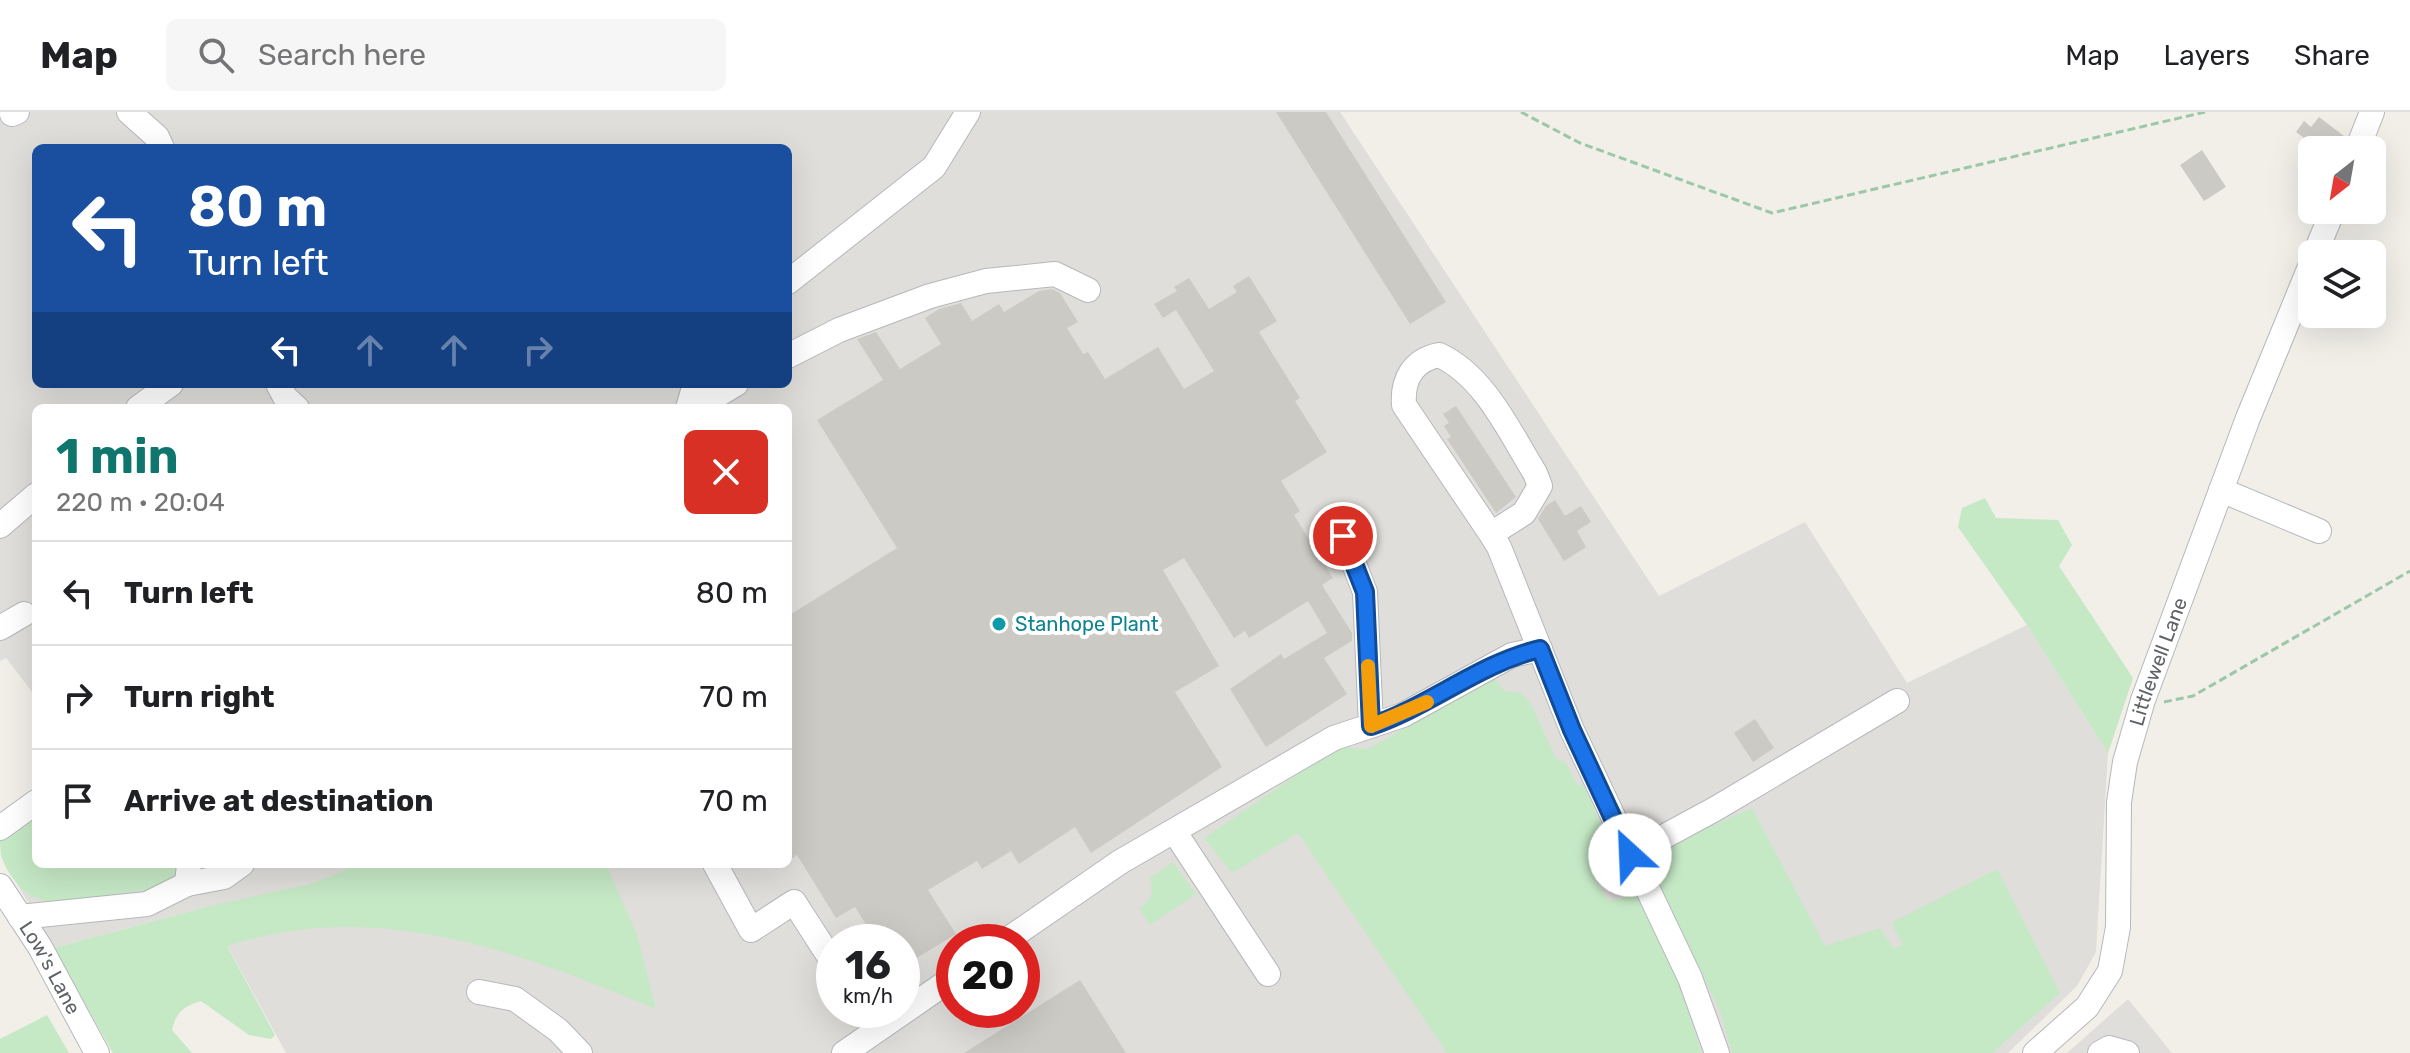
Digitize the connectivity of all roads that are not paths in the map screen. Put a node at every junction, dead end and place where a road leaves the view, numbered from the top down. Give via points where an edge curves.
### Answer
1 (129, 112) edge
2 (968, 112) edge
3 (2372, 112) edge
4 (2363, 136) edge
5 (160, 144) edge
6 (792, 279) edge
7 (1088, 290) dead end
8 (2298, 297) edge
9 (792, 354) edge
10 (166, 388) edge
11 (280, 388) edge
12 (729, 388) edge
13 (144, 404) edge
14 (293, 404) edge
15 (703, 404) edge
16 (2221, 490) junction
17 (32, 498) edge
18 (0, 526) edge
19 (2319, 531) dead end
20 (1491, 534) junction
21 (1343, 536) dead end
22 (24, 614) dead end
23 (0, 628) edge
24 (1540, 649) junction
25 (1897, 701) dead end
26 (1371, 726) junction
27 (32, 805) edge
28 (0, 828) edge
29 (1174, 831) junction
30 (1630, 855) junction
31 (236, 868) edge
32 (717, 868) edge
33 (188, 874) edge
34 (0, 886) edge
35 (20, 917) junction
36 (1030, 924) edge
37 (816, 936) edge
38 (1268, 974) dead end
39 (479, 992) dead end
40 (864, 1028) edge
41 (97, 1053) edge
42 (580, 1053) edge
43 (844, 1053) edge
44 (1717, 1053) edge
45 (2035, 1053) edge
46 (2100, 1053) edge
47 (2127, 1053) edge

1 - 5 street
2 - 6 street via 934,167
3 - 4 street
7 - 9 street via 1055,274 986,281 839,330
8 - 16 street, Littlewell Lane
10 - 13 street
11 - 14 street
12 - 15 street
16 - 19 street
16 - 45 street, Littlewell Lane via 2125,762 2119,802 2118,927 2110,971 2087,1007
17 - 18 street
20 - 20 street via 1524,513 1540,486 1486,395 1439,355 1428,357 1403,386 1404,405
20 - 24 street
21 - 26 street via 1365,592
22 - 23 street
24 - 26 street via 1512,655 1403,715
24 - 30 street
25 - 30 street
26 - 29 street via 1334,738
27 - 28 street
29 - 36 street
29 - 38 street
30 - 44 street via 1690,978
31 - 33 street via 224,877
32 - 37 street via 751,930 794,902
33 - 35 street via 147,904
34 - 35 street, Low's Lane
35 - 41 street, Low's Lane
39 - 42 street via 515,999
40 - 43 street
46 - 47 street via 2109,1048

